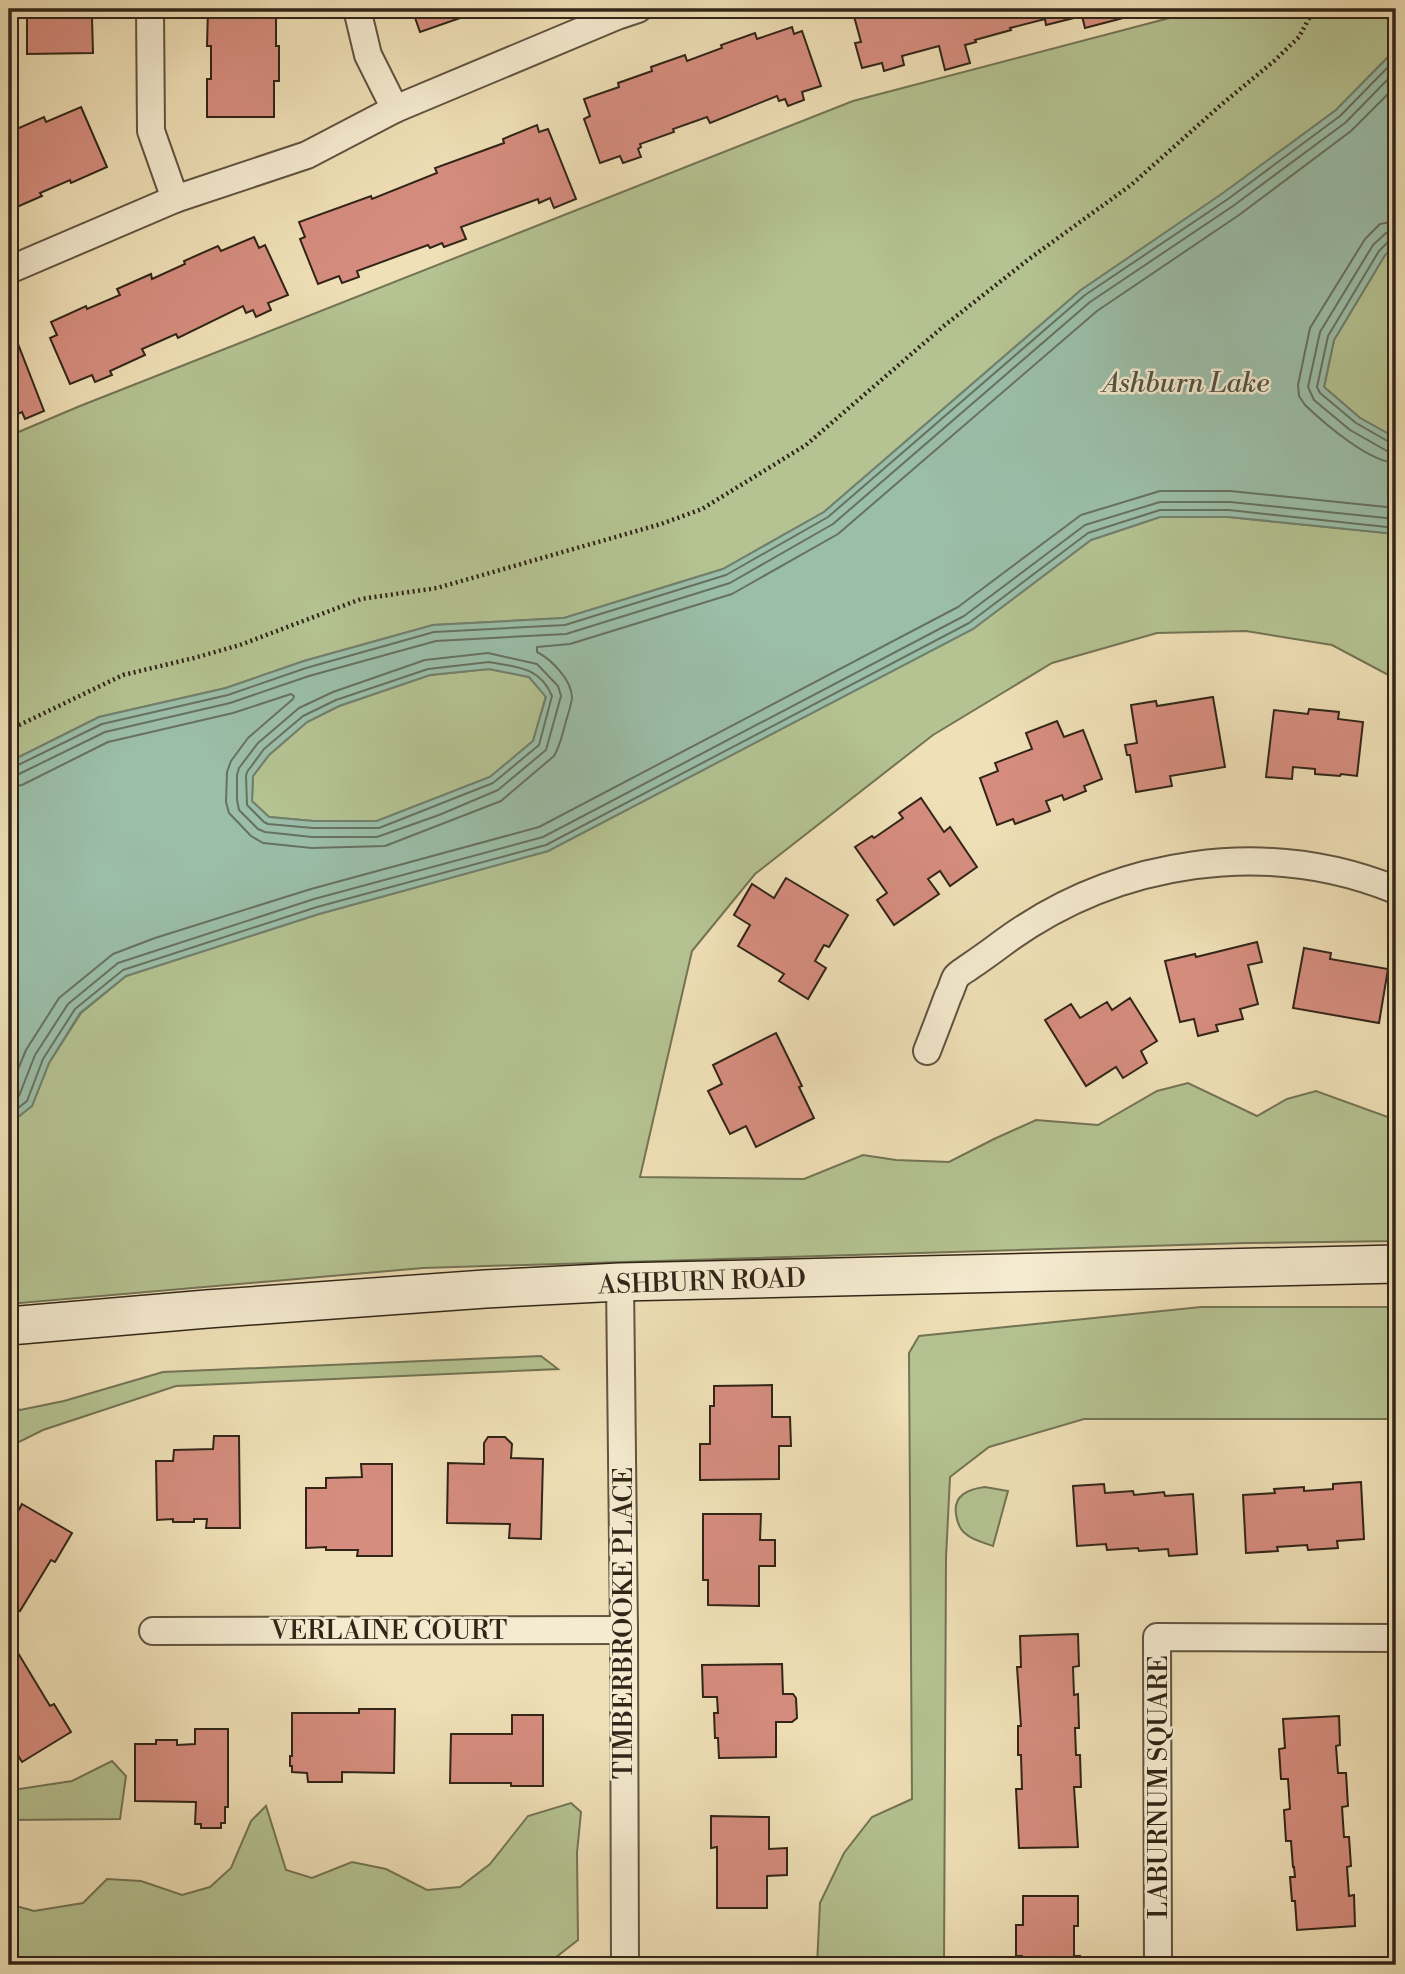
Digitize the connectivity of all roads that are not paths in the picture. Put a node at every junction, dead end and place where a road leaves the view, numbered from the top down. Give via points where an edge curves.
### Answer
1 (150, 9) edge
2 (357, 9) edge
3 (638, 9) edge
4 (395, 109) junction
5 (175, 199) junction
6 (9, 270) edge
7 (1396, 890) edge
8 (927, 1051) dead end
9 (1396, 1264) edge
10 (620, 1282) junction
11 (9, 1326) edge
12 (624, 1630) junction
13 (153, 1631) dead end
14 (1396, 1638) edge
15 (625, 1965) edge
16 (1158, 1965) edge

1 - 5 street via 151,131
2 - 4 street via 368,55
3 - 4 street
4 - 5 street via 307,155
5 - 6 street
7 - 8 street via 1311,866 1239,861 1152,872 1106,886 1019,931 956,977
9 - 10 main road, ASHBURN ROAD
10 - 11 main road, ASHBURN ROAD
10 - 12 street, TIMBERBROOKE PLACE
12 - 13 street, VERLAINE COURT
12 - 15 street, TIMBERBROOKE PLACE
14 - 16 street, LABURNUM SQUARE via 1157,1637

